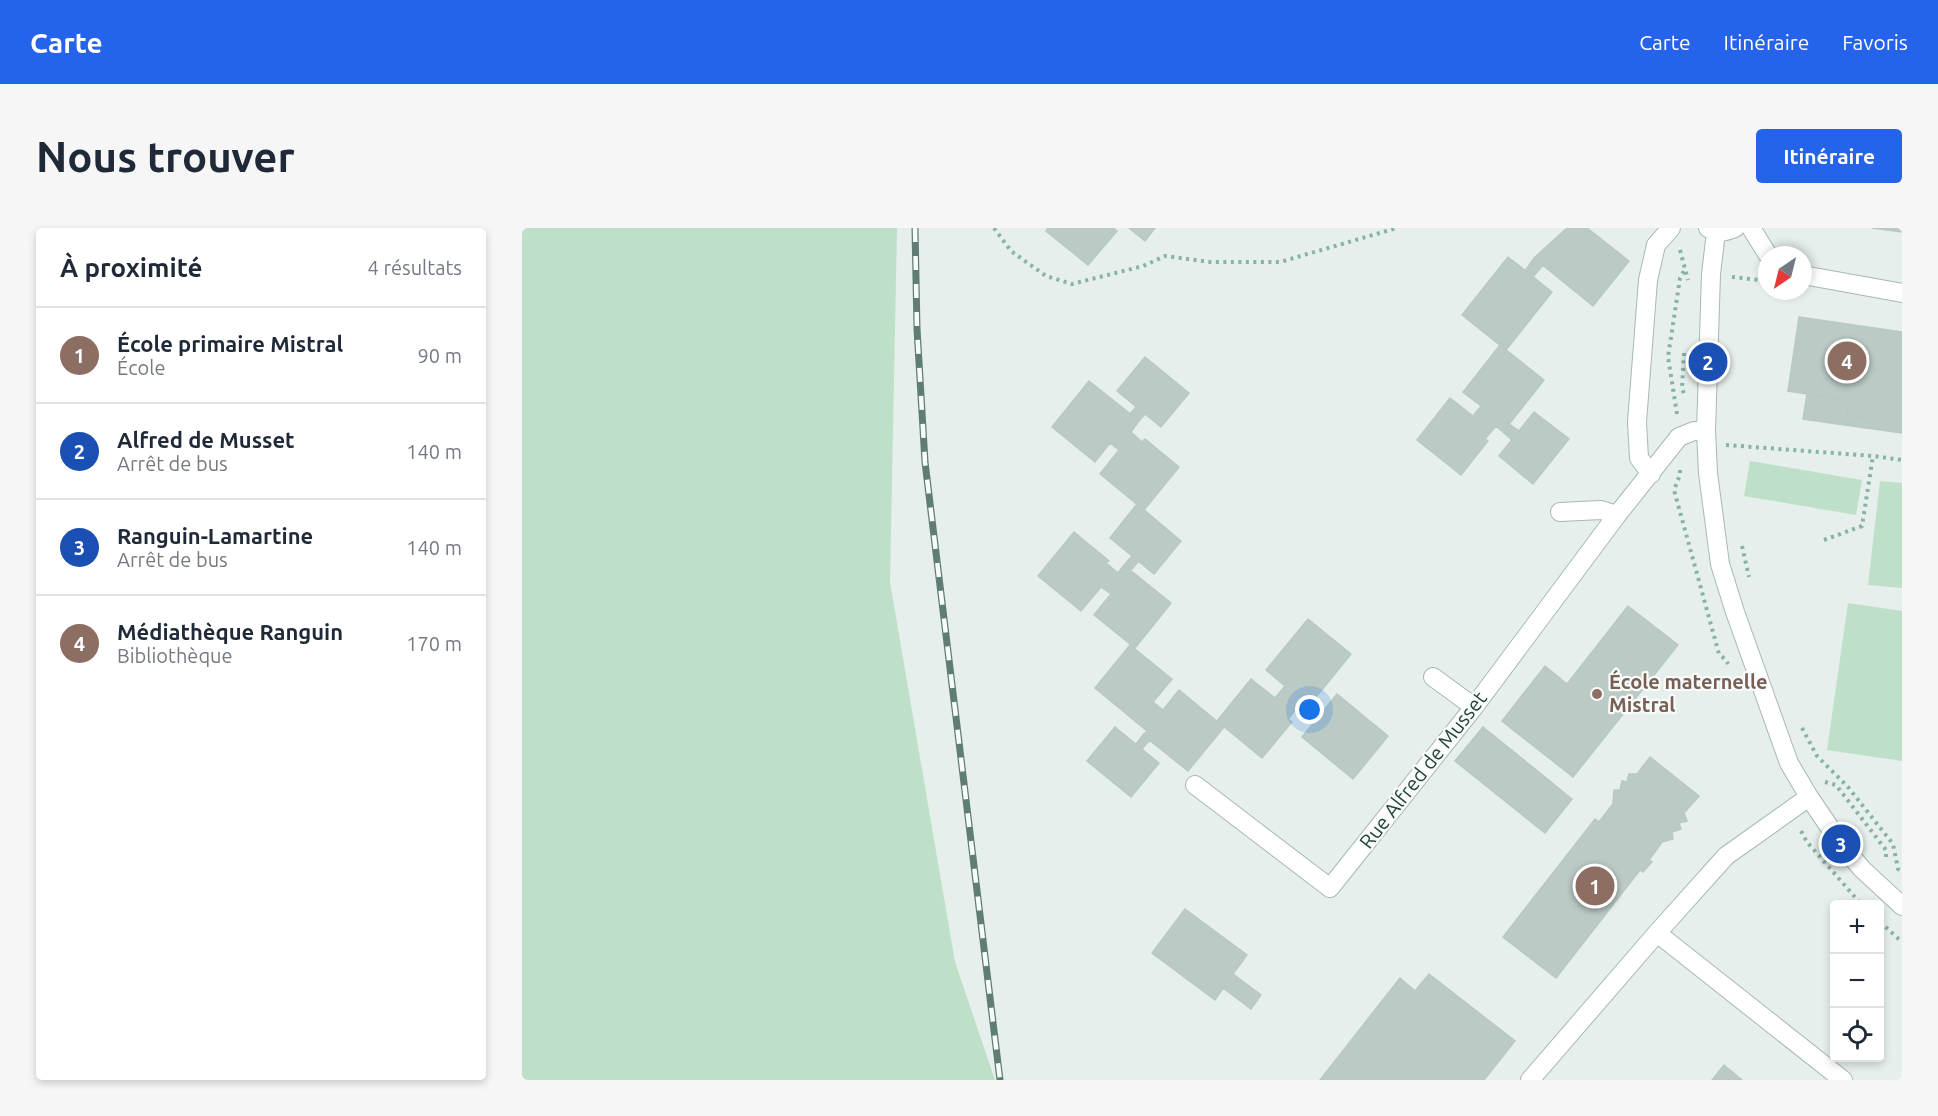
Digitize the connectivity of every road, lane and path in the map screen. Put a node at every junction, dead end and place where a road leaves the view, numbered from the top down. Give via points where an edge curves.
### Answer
1 (994, 228) edge
2 (1397, 228) edge
3 (1671, 228) edge
4 (1735, 228) edge
5 (1751, 228) edge
6 (1712, 230) edge
7 (1762, 246) edge
8 (1684, 271) dead end
9 (1725, 276) dead end
10 (1812, 277) edge
11 (1758, 280) edge
12 (1902, 293) edge
13 (1678, 420) dead end
14 (1706, 431) junction
15 (1723, 453) dead end
16 (1873, 456) junction
17 (1902, 460) edge
18 (1651, 474) junction
19 (1560, 512) dead end
20 (1617, 515) junction
21 (1824, 540) dead end
22 (1433, 677) dead end
23 (1474, 706) junction
24 (1804, 731) dead end
25 (1819, 779) dead end
26 (1195, 785) dead end
27 (1809, 797) junction
28 (1801, 831) dead end
29 (1888, 869) dead end
30 (1902, 872) edge
31 (1858, 900) edge
32 (1902, 906) edge
33 (1884, 926) edge
34 (1657, 933) junction
35 (1902, 942) edge
36 (1530, 1080) edge
37 (1842, 1080) edge

1 - 2 path via 1011,251 1046,276 1072,284 1143,266 1165,256 1210,262 1280,262
3 - 18 street via 1656,245 1648,280 1637,422 1639,458
4 - 6 street
5 - 7 street
6 - 14 street
8 - 13 path via 1668,357
9 - 11 path
10 - 12 street
14 - 18 street, Rue Alfred de Musset via 1679,437
14 - 27 street via 1719,564 1789,763
15 - 16 path via 1722,446 1730,445
16 - 17 path
16 - 21 path via 1862,526
18 - 20 street, Rue Alfred de Musset
19 - 20 street via 1601,510
20 - 23 street, Rue Alfred de Musset
22 - 23 street
23 - 26 street, Rue Alfred de Musset via 1330,888
24 - 30 path via 1817,756 1848,787 1893,844
25 - 29 path via 1836,785 1886,850
27 - 32 street via 1862,869
27 - 34 street via 1726,856
28 - 31 path
33 - 35 path
34 - 36 street
34 - 37 street

